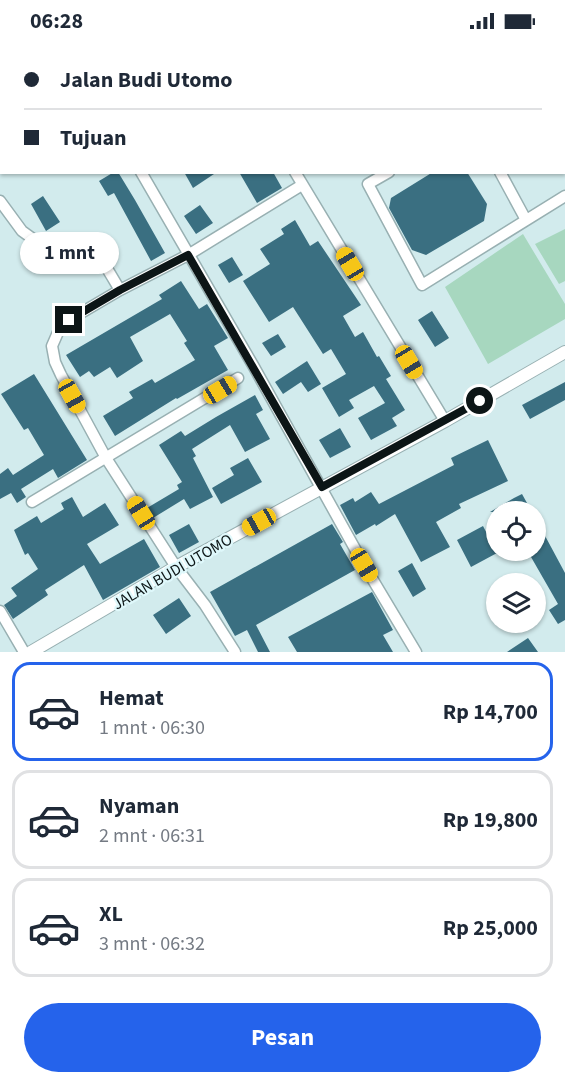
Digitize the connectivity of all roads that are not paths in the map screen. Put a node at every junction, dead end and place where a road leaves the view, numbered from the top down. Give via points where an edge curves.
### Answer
1 (142, 174) edge
2 (296, 174) edge
3 (386, 174) edge
4 (501, 174) edge
5 (302, 185) junction
6 (565, 196) edge
7 (0, 201) edge
8 (526, 220) junction
9 (188, 255) junction
10 (120, 290) junction
11 (565, 352) edge
12 (238, 378) dead end
13 (445, 421) junction
14 (106, 458) junction
15 (322, 487) junction
16 (32, 502) dead end
17 (176, 567) junction
18 (0, 611) edge
19 (24, 652) edge
20 (31, 652) edge
21 (235, 652) edge
22 (416, 652) edge

1 - 9 street
2 - 5 street
3 - 8 street via 368,184 422,285
4 - 8 street
5 - 9 street
5 - 13 street
6 - 8 street
7 - 10 street via 22,231 40,244 77,240 87,243
9 - 10 street
9 - 15 street
10 - 14 street via 69,320 52,346 61,375
11 - 13 street, JALAN BUDI UTOMO
12 - 14 street
13 - 15 street, JALAN BUDI UTOMO
14 - 16 street
14 - 17 street
15 - 17 street, JALAN BUDI UTOMO
15 - 22 street
17 - 20 street, JALAN BUDI UTOMO
17 - 21 street
18 - 19 street

